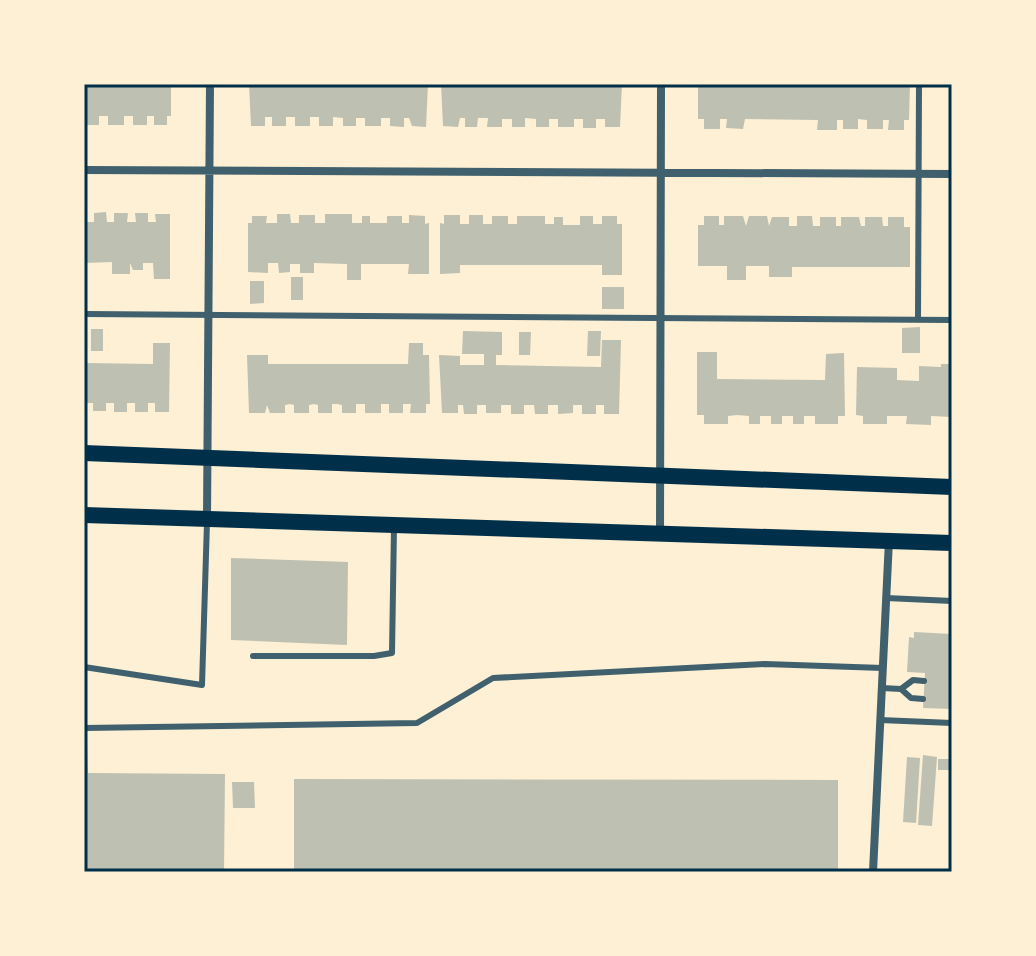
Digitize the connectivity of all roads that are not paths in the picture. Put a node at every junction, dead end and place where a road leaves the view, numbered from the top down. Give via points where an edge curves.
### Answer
1 (210, 84) edge
2 (661, 84) edge
3 (919, 84) edge
4 (84, 170) edge
5 (210, 170) junction
6 (661, 172) junction
7 (918, 174) junction
8 (952, 174) edge
9 (84, 314) edge
10 (209, 314) junction
11 (661, 319) junction
12 (918, 320) junction
13 (952, 320) edge
14 (84, 453) edge
15 (209, 458) junction
16 (660, 474) junction
17 (952, 487) edge
18 (84, 515) edge
19 (207, 519) junction
20 (394, 524) junction
21 (660, 534) junction
22 (889, 540) junction
23 (952, 543) edge
24 (886, 598) junction
25 (952, 601) edge
26 (253, 656) dead end
27 (84, 667) edge
28 (883, 668) junction
29 (924, 681) dead end
30 (882, 688) junction
31 (901, 689) junction
32 (923, 699) dead end
33 (880, 720) junction
34 (952, 723) edge
35 (84, 728) edge
36 (873, 872) edge

1 - 5 street
2 - 6 street
3 - 7 lane
4 - 5 street
5 - 6 street
5 - 10 street
6 - 7 street
6 - 11 street
7 - 8 street
7 - 12 lane
9 - 10 lane
10 - 11 lane
10 - 15 street
11 - 12 lane
11 - 16 street
12 - 13 lane
14 - 15 main road
15 - 16 main road
15 - 19 street
16 - 17 main road
16 - 21 street
18 - 19 main road
19 - 20 main road
19 - 27 lane via 202,685
20 - 21 main road
20 - 26 lane via 392,653
21 - 22 main road
22 - 23 main road
22 - 24 street
24 - 25 lane
24 - 28 street
28 - 30 street
28 - 35 lane via 765,664 493,678 417,723
29 - 31 lane via 913,680
30 - 31 lane
30 - 33 street
31 - 32 lane via 911,698
33 - 34 lane
33 - 36 street

